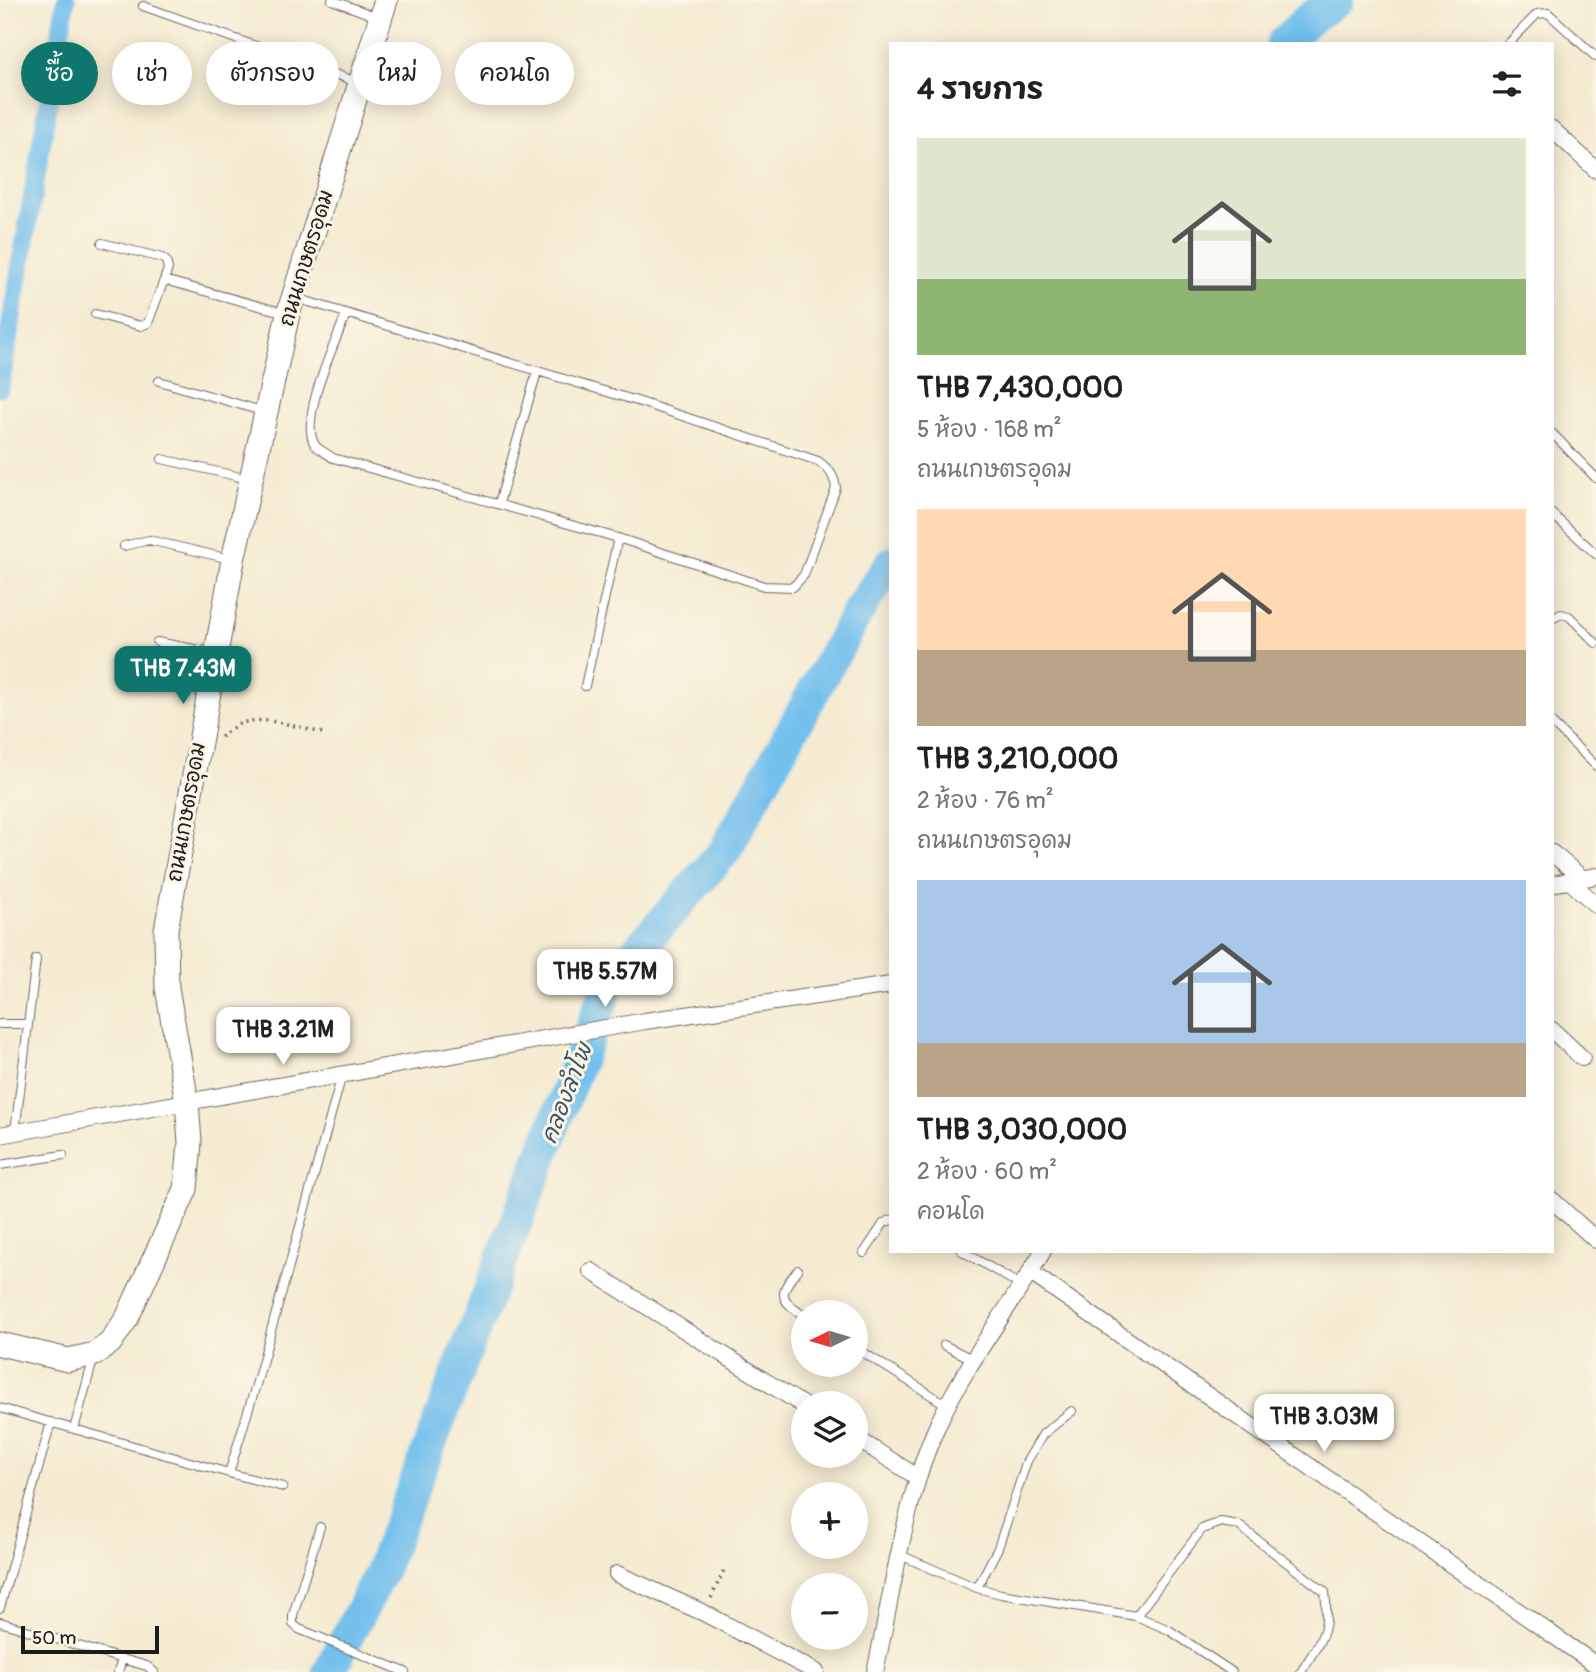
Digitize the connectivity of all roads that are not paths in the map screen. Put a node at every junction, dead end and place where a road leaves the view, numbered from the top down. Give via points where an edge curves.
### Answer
1 (332, 0) edge
2 (143, 6) dead end
3 (383, 9) edge
4 (372, 42) edge
5 (1510, 42) edge
6 (1596, 57) edge
7 (353, 81) edge
8 (353, 102) edge
9 (1554, 132) edge
10 (1596, 170) edge
11 (102, 243) dead end
12 (164, 280) junction
13 (290, 306) junction
14 (95, 314) dead end
15 (346, 314) junction
16 (537, 372) junction
17 (159, 381) dead end
18 (265, 412) junction
19 (1554, 435) edge
20 (162, 459) dead end
21 (1596, 478) edge
22 (249, 479) junction
23 (499, 503) junction
24 (1554, 516) edge
25 (618, 538) junction
26 (124, 546) dead end
27 (1596, 554) edge
28 (233, 560) junction
29 (1554, 618) edge
30 (157, 642) dead end
31 (1596, 643) edge
32 (215, 653) junction
33 (585, 686) dead end
34 (1554, 725) edge
35 (1596, 766) edge
36 (1554, 854) edge
37 (1588, 878) edge
38 (1554, 884) edge
39 (1596, 905) edge
40 (36, 959) dead end
41 (889, 985) edge
42 (0, 1024) edge
43 (28, 1024) junction
44 (1554, 1032) edge
45 (1582, 1058) dead end
46 (342, 1075) junction
47 (187, 1102) junction
48 (7, 1134) edge
49 (63, 1155) dead end
50 (0, 1165) edge
51 (1554, 1202) edge
52 (889, 1221) edge
53 (1596, 1240) edge
54 (863, 1253) dead end
55 (966, 1253) edge
56 (1042, 1253) edge
57 (797, 1270) dead end
58 (591, 1271) dead end
59 (1026, 1280) junction
60 (791, 1307) edge
61 (0, 1344) edge
62 (944, 1345) dead end
63 (95, 1354) junction
64 (868, 1356) edge
65 (974, 1360) junction
66 (791, 1397) edge
67 (947, 1405) junction
68 (0, 1408) edge
69 (1072, 1411) dead end
70 (51, 1422) junction
71 (74, 1429) junction
72 (868, 1446) edge
73 (229, 1473) junction
74 (917, 1477) junction
75 (283, 1486) dead end
76 (320, 1527) dead end
77 (900, 1555) junction
78 (617, 1574) dead end
79 (976, 1588) junction
80 (0, 1608) edge
81 (1136, 1616) junction
82 (0, 1622) edge
83 (122, 1659) junction
84 (1596, 1665) edge
85 (118, 1672) edge
86 (154, 1672) edge
87 (405, 1672) edge
88 (816, 1672) edge
89 (876, 1672) edge
90 (1232, 1672) edge
91 (1301, 1672) edge

1 - 3 lane
2 - 7 lane
3 - 4 street, ถนนเกษตรอุดม
5 - 6 lane via 1537,14 1548,13
8 - 13 street, ถนนเกษตรอุดม
9 - 10 street
11 - 12 lane via 166,261
12 - 13 lane
12 - 14 lane via 148,323 141,326
13 - 15 lane
13 - 18 street, ถนนเกษตรอุดม
15 - 16 lane
15 - 23 lane via 310,410 309,429 315,445 333,458
16 - 23 lane
16 - 25 lane via 818,461 834,477 836,488 804,575 793,587 764,586
17 - 18 lane
18 - 22 street, ถนนเกษตรอุดม
19 - 21 lane
20 - 22 lane
22 - 28 street, ถนนเกษตรอุดม
23 - 25 lane
24 - 27 lane
25 - 33 lane
26 - 28 lane via 149,540
28 - 32 street, ถนนเกษตรอุดม
29 - 31 lane via 1569,616
30 - 32 lane
32 - 47 street, ถนนเกษตรอุดม via 166,930 167,988
34 - 35 lane
36 - 37 street
37 - 38 street
37 - 39 street
40 - 43 lane
41 - 46 street via 571,1033
42 - 43 lane
43 - 48 lane
44 - 45 street
46 - 47 street
46 - 73 lane
47 - 48 street
47 - 63 street, ถนนเกษตรอุดม via 186,1189 127,1318 110,1343
49 - 50 lane
51 - 53 street
52 - 54 lane
55 - 59 lane
56 - 59 street
57 - 60 lane via 784,1286 783,1295
58 - 66 street
59 - 65 street
59 - 84 street
61 - 63 street via 68,1360
62 - 65 lane
63 - 71 lane
64 - 67 lane
65 - 67 street
67 - 74 street
68 - 70 lane
69 - 79 lane via 1043,1433 1027,1461 998,1548
70 - 71 lane
70 - 80 lane
71 - 73 lane
72 - 74 street
73 - 75 lane
74 - 77 street
76 - 87 lane via 293,1624
77 - 79 lane
77 - 89 street
78 - 88 street
79 - 81 lane
81 - 90 lane via 1169,1630
81 - 91 lane via 1202,1530 1221,1521 1238,1525 1325,1592 1325,1632
82 - 83 lane
83 - 85 lane
83 - 86 lane

